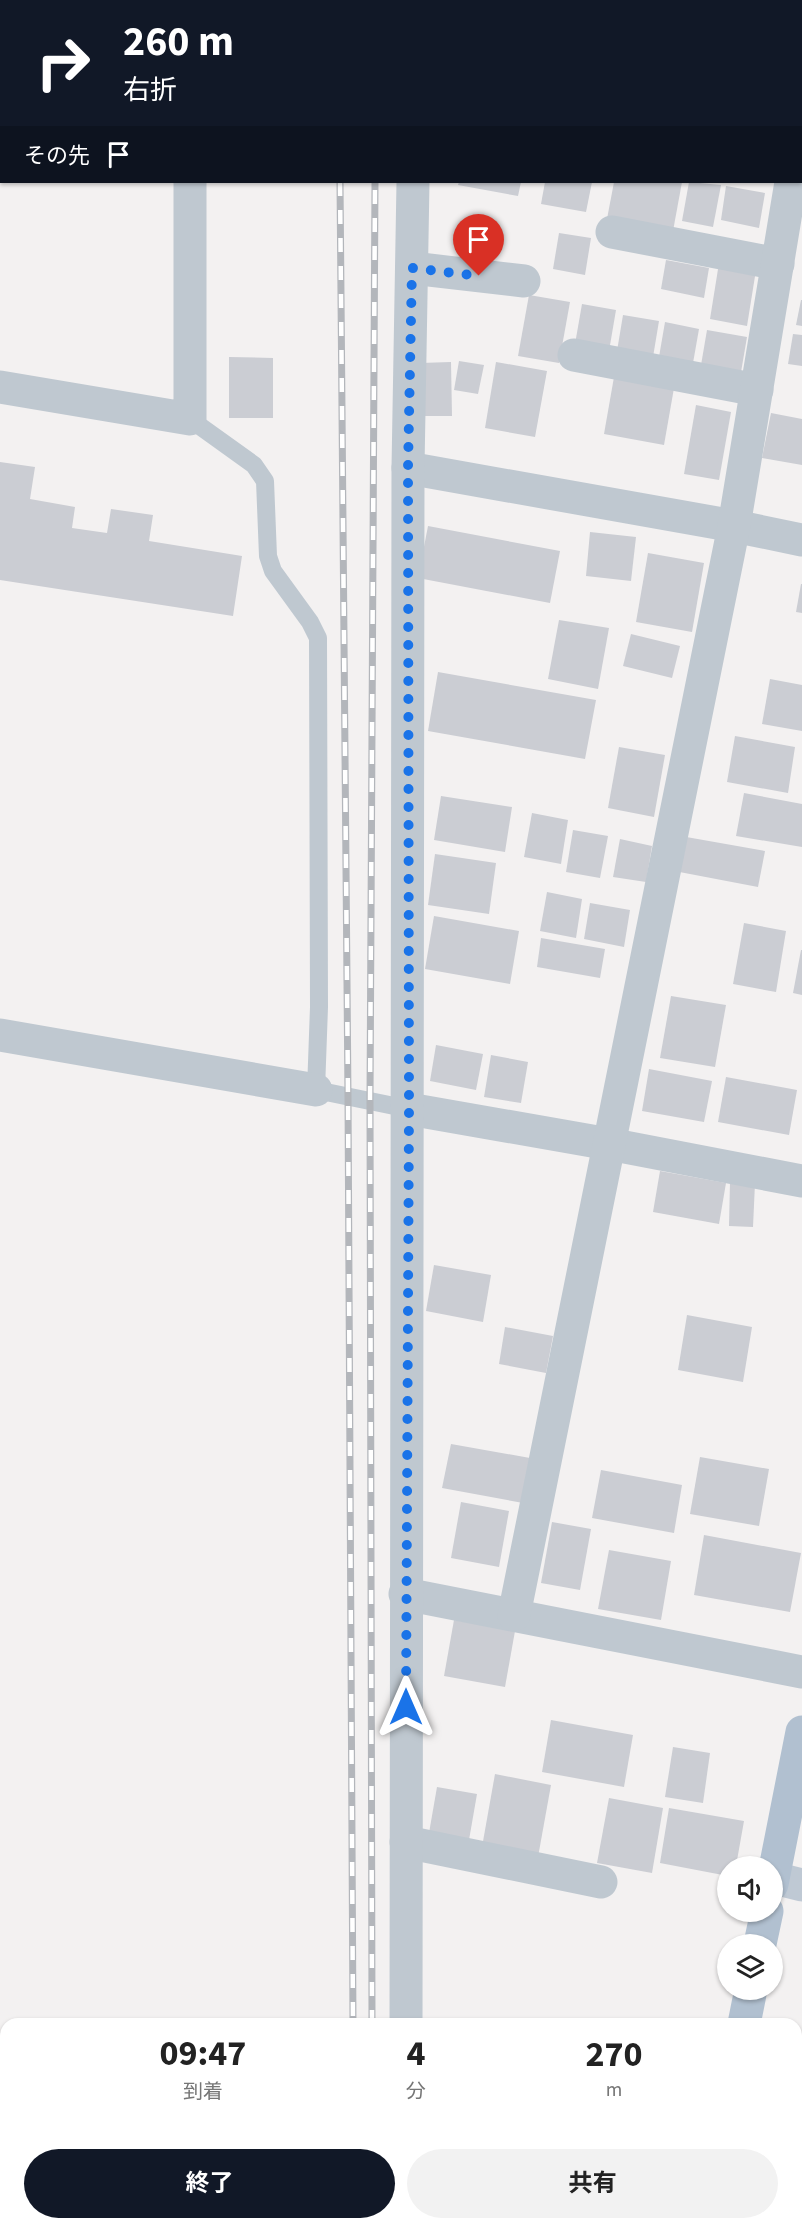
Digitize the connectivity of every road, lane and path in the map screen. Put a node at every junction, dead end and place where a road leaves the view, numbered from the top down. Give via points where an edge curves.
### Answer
1 (190, 183) edge
2 (413, 183) edge
3 (791, 183) edge
4 (612, 232) dead end
5 (777, 264) junction
6 (412, 268) junction
7 (524, 281) dead end
8 (574, 355) dead end
9 (0, 387) edge
10 (757, 390) junction
11 (190, 419) junction
12 (408, 468) junction
13 (734, 526) junction
14 (802, 540) edge
15 (0, 1035) edge
16 (316, 1090) junction
17 (409, 1109) junction
18 (609, 1144) junction
19 (802, 1181) edge
20 (405, 1594) junction
21 (514, 1616) junction
22 (802, 1672) edge
23 (802, 1732) edge
24 (406, 1842) junction
25 (601, 1882) dead end
26 (783, 1882) edge
27 (749, 2000) edge
28 (406, 2018) edge
29 (745, 2018) edge

1 - 11 street
2 - 6 street
3 - 5 street
4 - 5 street
5 - 10 street
6 - 7 street
6 - 12 street
8 - 10 street
9 - 11 street
10 - 13 street
11 - 16 lane via 254,465 265,481 268,556 273,571 318,638
12 - 13 street
12 - 17 street
13 - 14 street
13 - 18 street
15 - 16 street
16 - 17 lane
17 - 18 street
17 - 20 street
18 - 19 street
18 - 21 street
20 - 21 street
20 - 24 street
21 - 22 street
23 - 26 main road
24 - 25 street
24 - 28 street
27 - 29 main road

